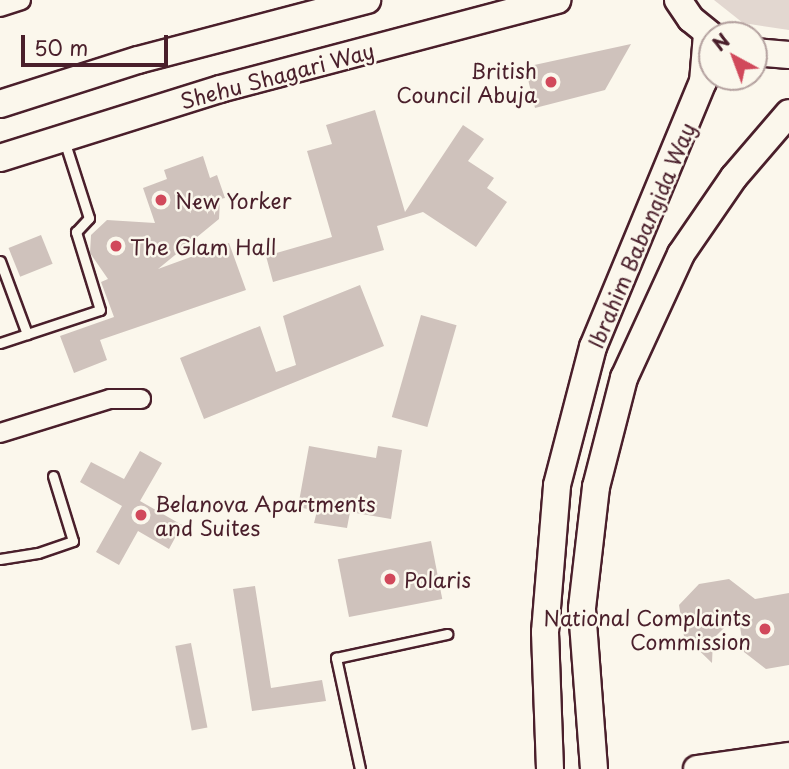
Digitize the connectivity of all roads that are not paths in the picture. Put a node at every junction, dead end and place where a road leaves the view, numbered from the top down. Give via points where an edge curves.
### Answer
1 (21, 0) edge
2 (367, 0) edge
3 (557, 0) edge
4 (678, 0) edge
5 (0, 6) edge
6 (698, 23) edge
7 (768, 53) edge
8 (789, 55) edge
9 (699, 91) edge
10 (0, 104) edge
11 (789, 113) edge
12 (63, 138) junction
13 (0, 158) edge
14 (0, 261) edge
15 (27, 334) junction
16 (0, 343) edge
17 (141, 399) dead end
18 (0, 433) edge
19 (53, 476) dead end
20 (0, 559) edge
21 (447, 634) dead end
22 (789, 757) edge
23 (360, 769) edge
24 (550, 769) edge
25 (594, 769) edge
26 (697, 769) edge

1 - 5 street
2 - 10 main road via 138,60
3 - 12 main road, Shehu Shagari Way via 220,89
4 - 6 main road
7 - 8 main road
9 - 24 main road, Ibrahim Babangida Way via 593,347 560,473 545,632
11 - 25 main road, Ibrahim Babangida Way via 727,186 681,254 624,377 596,487 582,608
12 - 13 main road, Shehu Shagari Way
12 - 15 lane via 89,218 76,232 100,310
14 - 15 lane
15 - 16 lane
17 - 18 street via 110,399
19 - 20 lane via 73,541
21 - 23 lane via 336,658
22 - 26 main road

